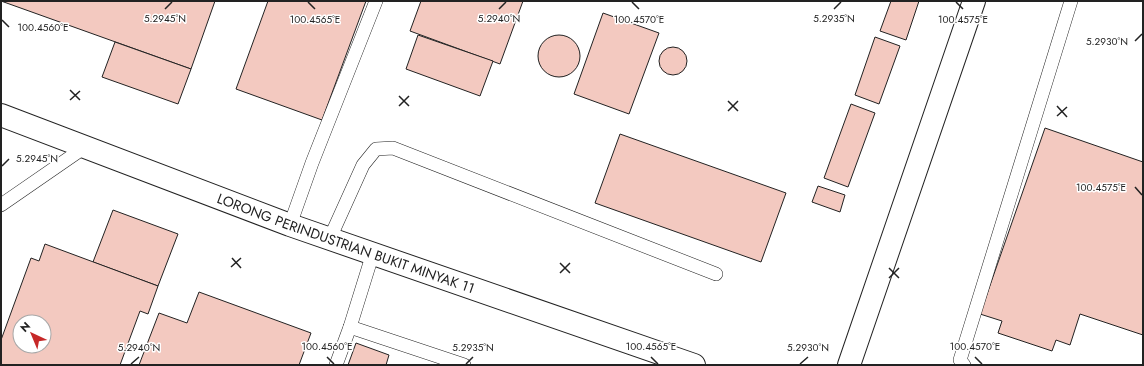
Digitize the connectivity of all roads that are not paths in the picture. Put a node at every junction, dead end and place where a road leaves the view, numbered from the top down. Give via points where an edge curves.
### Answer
1 (376, 1) edge
2 (974, 1) edge
3 (1071, 1) edge
4 (1, 116) edge
5 (85, 147) junction
6 (1, 205) edge
7 (290, 225) junction
8 (330, 238) junction
9 (373, 253) junction
10 (716, 274) dead end
11 (350, 327) junction
12 (654, 358) edge
13 (336, 365) edge
14 (464, 365) edge
15 (694, 365) edge
16 (849, 365) edge
17 (964, 365) edge

1 - 7 lane
2 - 16 street
3 - 17 lane via 960,360
4 - 5 street, LORONG PERINDUSTRIAN BUKIT MINYAK 11
5 - 6 lane
5 - 7 street, LORONG PERINDUSTRIAN BUKIT MINYAK 11
7 - 8 street, LORONG PERINDUSTRIAN BUKIT MINYAK 11
8 - 9 street, LORONG PERINDUSTRIAN BUKIT MINYAK 11
8 - 10 lane via 363,165 376,149 393,148
9 - 11 lane
9 - 12 street, LORONG PERINDUSTRIAN BUKIT MINYAK 11
11 - 13 lane
11 - 14 lane
12 - 15 street, LORONG PERINDUSTRIAN BUKIT MINYAK 11

